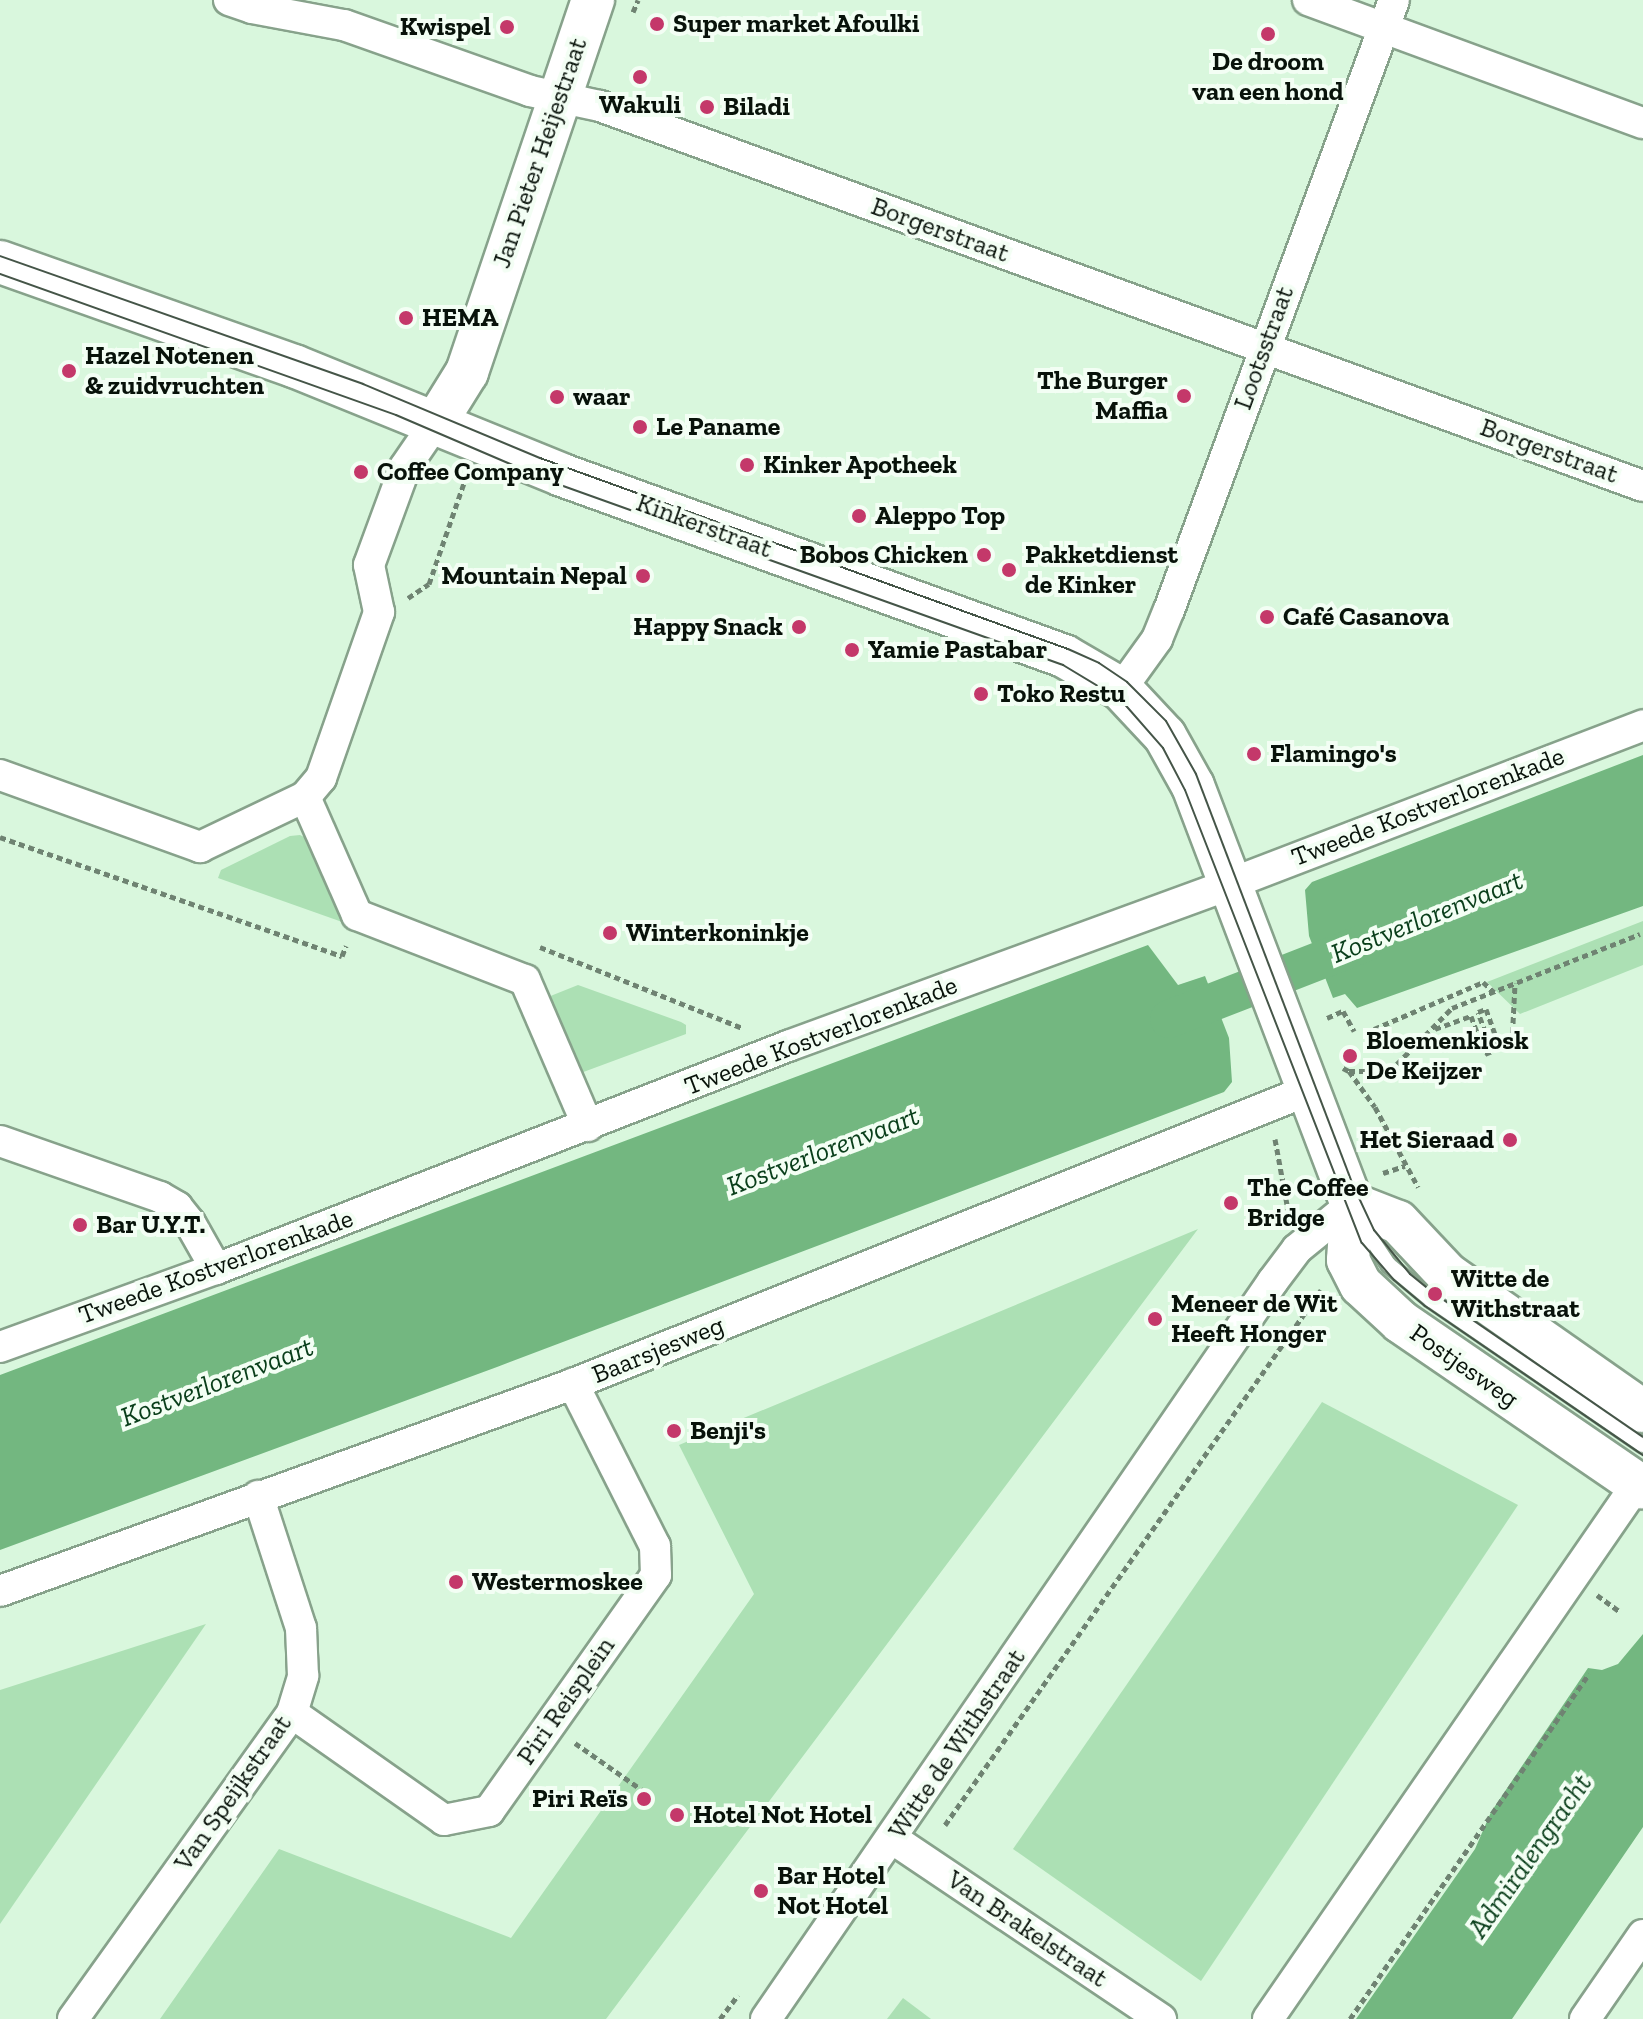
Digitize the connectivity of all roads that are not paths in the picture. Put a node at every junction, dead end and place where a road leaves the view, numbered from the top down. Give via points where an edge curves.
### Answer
1 (229, 0) edge
2 (593, 0) edge
3 (1308, 0) edge
4 (1388, 14) edge
5 (558, 99) junction
6 (1643, 123) edge
7 (0, 262) edge
8 (1264, 349) junction
9 (436, 422) junction
10 (1643, 486) edge
11 (1121, 689) junction
12 (1643, 725) edge
13 (2, 781) edge
14 (305, 797) junction
15 (1230, 884) junction
16 (1258, 955) joint
17 (1309, 1090) junction
18 (588, 1126) junction
19 (0, 1141) edge
20 (1352, 1204) junction
21 (216, 1269) junction
22 (0, 1347) edge
23 (573, 1384) junction
24 (1643, 1411) edge
25 (1641, 1472) edge
26 (258, 1496) junction
27 (0, 1591) edge
28 (292, 1713) junction
29 (893, 1839) junction
30 (1643, 1935) edge
31 (73, 2019) edge
32 (766, 2019) edge
33 (1161, 2019) edge
34 (1268, 2019) edge
35 (1585, 2019) edge

1 - 5 street, Borgerstraat via 344,25
2 - 5 street, Jan Pieter Heijestraat
3 - 4 street
4 - 6 street
4 - 8 street, Lootsstraat
5 - 8 street, Borgerstraat via 600,106
5 - 9 street, Jan Pieter Heijestraat via 467,372
7 - 9 street, Kinkerstraat
8 - 10 street, Borgerstraat
8 - 11 street, Lootsstraat via 1157,639
9 - 11 street, Kinkerstraat via 478,442 1064,656
9 - 14 street, Jan Pieter Heijestraat via 405,467 369,565 379,612 321,778
11 - 15 street, Kinkerstraat via 1174,750
12 - 15 street, Tweede Kostverlorenkade
13 - 14 street via 200,847
14 - 18 street via 357,915 525,980
15 - 16 street, Kinkerstraat
15 - 18 street, Tweede Kostverlorenkade via 788,1046
16 - 17 street, Postjesweg
17 - 20 street, Postjesweg
17 - 23 street, Baarsjesweg
18 - 21 street, Tweede Kostverlorenkade
19 - 21 street via 169,1202 190,1223
20 - 24 street via 1398,1222 1447,1274
20 - 25 street, Postjesweg via 1348,1260 1371,1297 1414,1332
20 - 29 street, Witte de Withstraat via 1297,1249 1273,1281
21 - 22 street, Tweede Kostverlorenkade
23 - 26 street, Baarsjesweg
23 - 28 street, Piri Reisplein via 655,1546 656,1575 489,1811 444,1820
25 - 34 street
26 - 27 street, Baarsjesweg
26 - 28 street, Van Speijkstraat via 301,1628 303,1676
28 - 31 street, Van Speijkstraat
29 - 32 street, Witte de Withstraat
29 - 33 street, Van Brakelstraat
30 - 35 street

